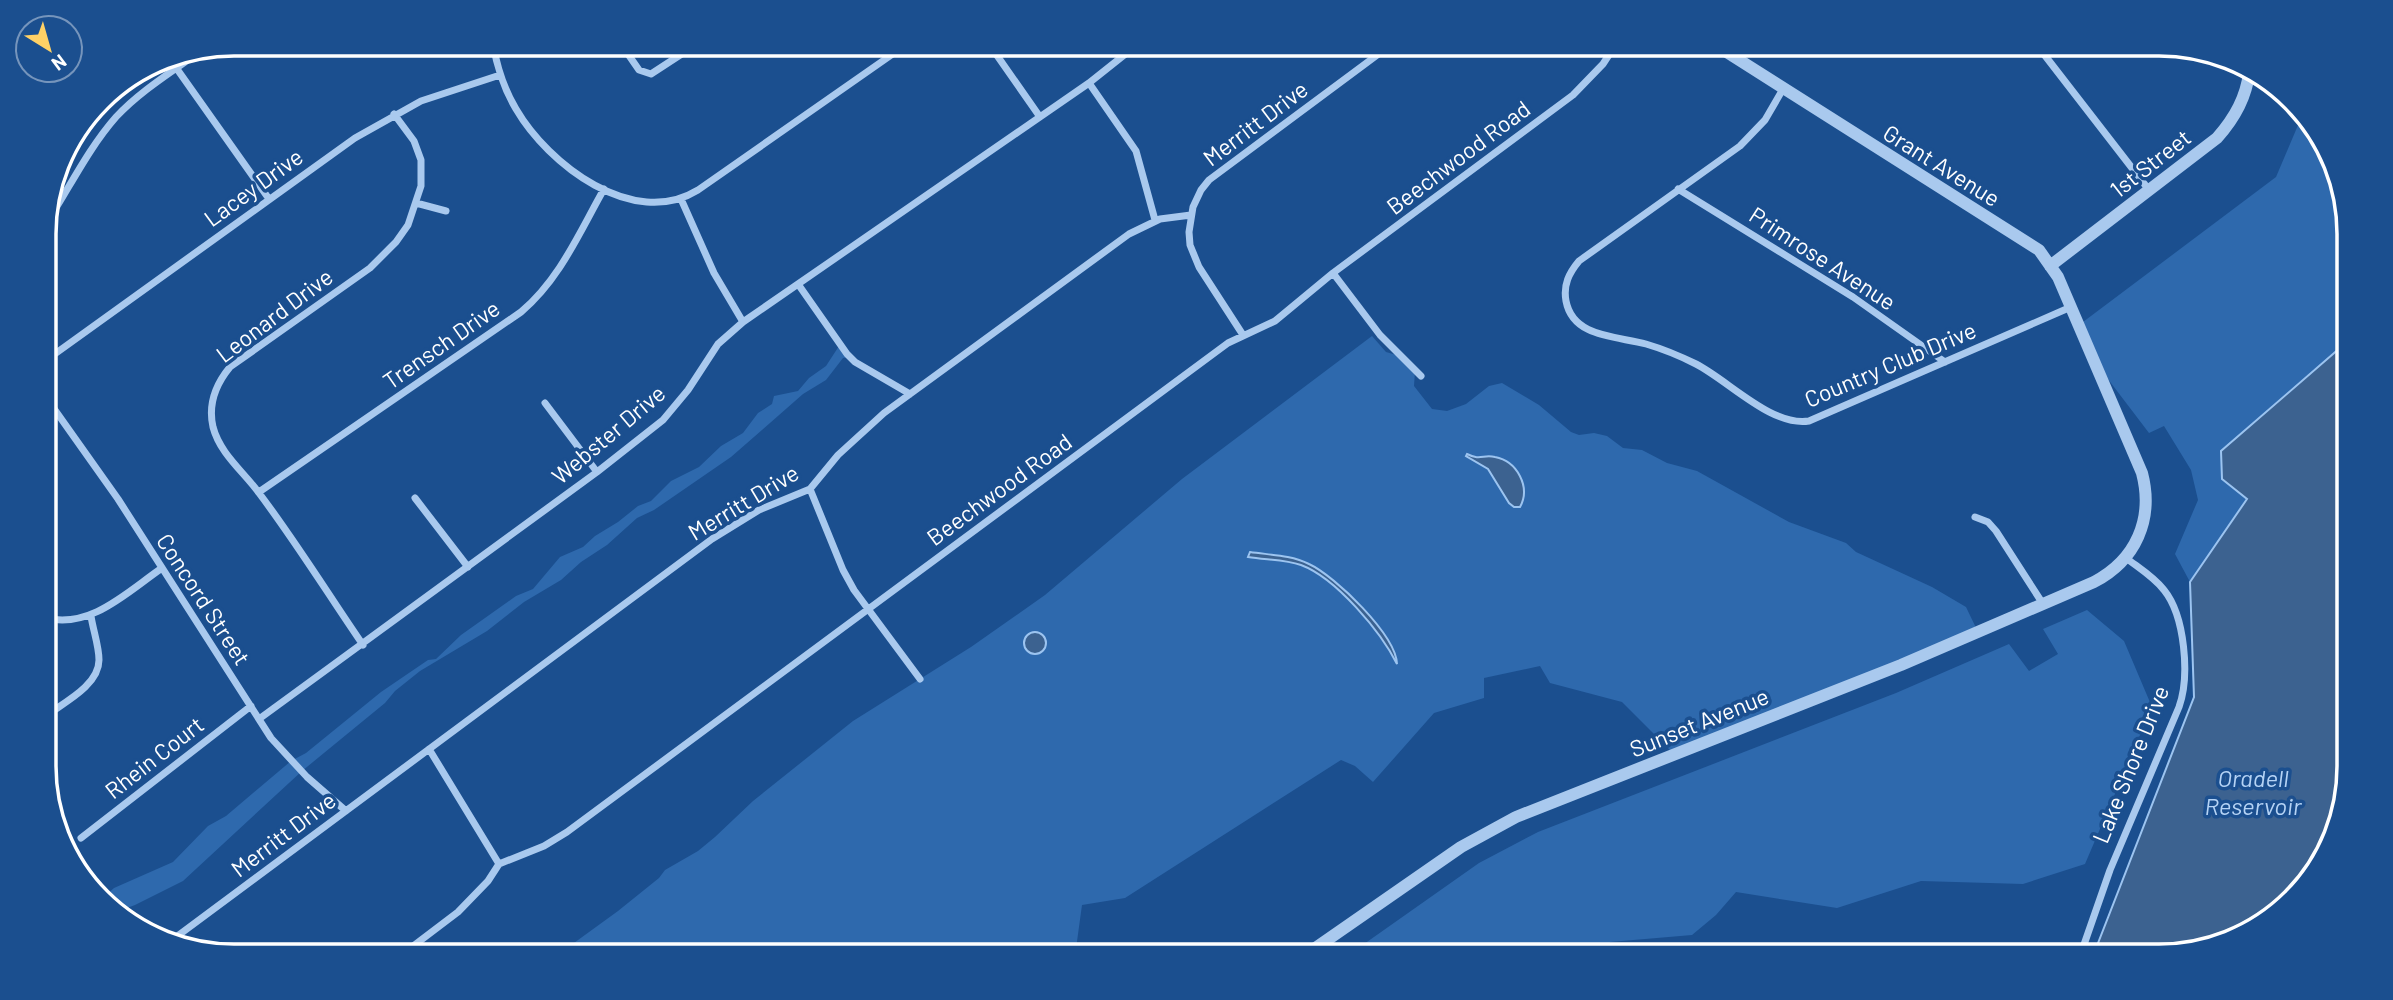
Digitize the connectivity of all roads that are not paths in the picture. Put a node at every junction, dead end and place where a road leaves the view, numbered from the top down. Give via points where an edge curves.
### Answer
1 (496, 56) edge
2 (629, 56) edge
3 (679, 56) edge
4 (890, 56) edge
5 (997, 56) edge
6 (1123, 56) edge
7 (1376, 56) edge
8 (1608, 56) edge
9 (1733, 56) edge
10 (2045, 56) edge
11 (185, 63) edge
12 (177, 69) junction
13 (500, 75) junction
14 (2247, 80) edge
15 (1089, 83) junction
16 (1783, 89) junction
17 (394, 114) junction
18 (1040, 117) junction
19 (604, 189) junction
20 (1678, 189) junction
21 (2149, 190) junction
22 (681, 198) junction
23 (269, 199) junction
24 (59, 203) edge
25 (416, 203) junction
26 (446, 212) dead end
27 (1191, 215) junction
28 (1155, 220) junction
29 (2050, 266) junction
30 (1333, 273) junction
31 (798, 284) junction
32 (2071, 307) junction
33 (743, 322) junction
34 (1243, 335) junction
35 (56, 353) edge
36 (1945, 362) junction
37 (1421, 376) dead end
38 (910, 394) junction
39 (545, 403) dead end
40 (56, 412) edge
41 (597, 472) junction
42 (810, 489) junction
43 (259, 492) junction
44 (415, 498) dead end
45 (1975, 517) dead end
46 (2126, 558) junction
47 (468, 567) junction
48 (162, 568) junction
49 (2043, 604) junction
50 (868, 610) junction
51 (91, 615) junction
52 (56, 620) edge
53 (363, 645) junction
54 (920, 679) dead end
55 (251, 706) junction
56 (56, 708) edge
57 (259, 719) junction
58 (429, 749) junction
59 (345, 811) junction
60 (81, 838) dead end
61 (499, 864) junction
62 (178, 935) edge
63 (416, 944) edge
64 (1321, 944) edge
65 (2084, 944) edge

1 - 13 street
2 - 3 street via 639,70 651,74
4 - 22 street
5 - 18 street
6 - 15 street, Webster Drive
7 - 27 street, Merritt Drive via 1209,180
8 - 30 street, Beechwood Road via 1573,95
9 - 16 street, Grant Avenue
10 - 21 street
11 - 12 street
12 - 23 street
12 - 24 street via 110,124
13 - 17 street, Lacey Drive via 449,90
13 - 19 street via 515,108 544,147
14 - 21 street, 1st Street via 2243,99 2217,138
15 - 18 street, Webster Drive
15 - 28 street via 1136,151
16 - 20 street, Country Club Drive via 1753,134
16 - 29 street, Grant Avenue via 2039,250
17 - 23 street, Lacey Drive
17 - 25 street, Leonard Drive via 414,141 421,160
18 - 31 street, Webster Drive
19 - 22 street via 641,202
19 - 43 street, Trensch Drive via 552,282 535,300
20 - 36 street, Primrose Avenue via 1853,297
20 - 36 street, Country Club Drive via 1572,269 1566,285 1567,305 1584,328 1671,353 1778,417 1796,422 1810,421
21 - 29 street, 1st Street
22 - 33 street via 714,273
23 - 35 street, Lacey Drive
25 - 26 street
25 - 43 street, Leonard Drive via 408,225 384,256 238,360 216,388 212,411 216,437
27 - 28 street, Merritt Drive
27 - 34 street via 1194,256
28 - 38 street, Merritt Drive via 1129,234
29 - 32 street, Grant Avenue
30 - 34 street, Beechwood Road via 1275,321
30 - 37 street via 1380,335
31 - 33 street, Webster Drive
31 - 38 street via 850,357
32 - 36 street, Country Club Drive
32 - 46 street, Grant Avenue via 2146,487 2143,528
33 - 41 street, Webster Drive via 718,344 663,420
34 - 50 street, Beechwood Road
38 - 42 street, Merritt Drive via 860,433
39 - 41 street
40 - 48 street, Concord Street
41 - 47 street, Webster Drive
42 - 50 street via 844,570
42 - 58 street, Merritt Drive via 759,510 712,539
43 - 53 street, Leonard Drive
44 - 47 street
45 - 49 street via 1996,531
46 - 49 street, Sunset Avenue via 2106,576
46 - 65 street, Lake Shore Drive via 2172,602 2179,624 2185,686
47 - 53 street, Webster Drive
48 - 51 street
48 - 55 street, Concord Street
49 - 64 street, Sunset Avenue via 1516,817 1461,847
50 - 54 street
50 - 61 street, Beechwood Road via 567,832
51 - 52 street
51 - 56 street via 97,670 87,685
53 - 57 street, Webster Drive
55 - 57 street, Concord Street
55 - 60 street, Rhein Court
57 - 59 street, Concord Street via 287,756
58 - 59 street, Merritt Drive
58 - 61 street
59 - 62 street, Merritt Drive
61 - 63 street via 458,912

